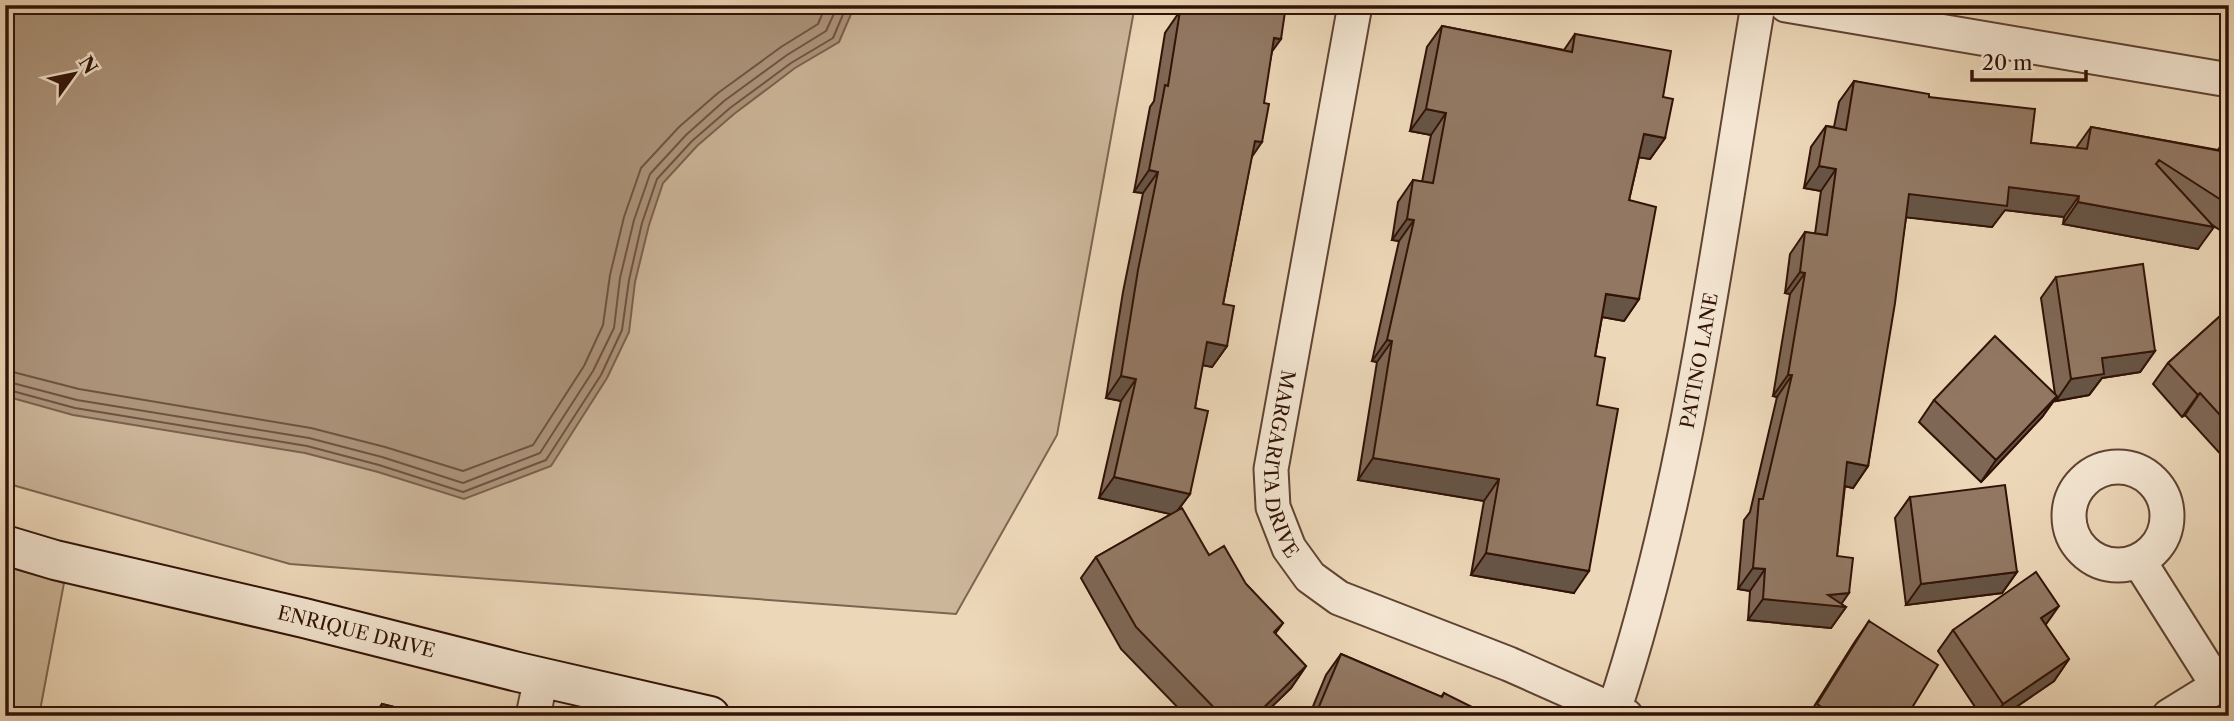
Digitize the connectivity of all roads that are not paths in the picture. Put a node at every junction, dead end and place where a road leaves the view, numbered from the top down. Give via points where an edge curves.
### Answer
1 (1355, 5) edge
2 (1758, 5) edge
3 (1786, 5) edge
4 (2229, 80) edge
5 (5, 545) edge
6 (2139, 561) dead end
7 (541, 678) junction
8 (2223, 682) edge
9 (1620, 713) edge
10 (533, 716) edge
11 (710, 716) edge
12 (2169, 716) edge

1 - 9 street, MARGARITA DRIVE via 1271,469 1273,507 1289,548 1310,577 1339,598
2 - 9 street, PATINO LANE via 1669,516
3 - 4 street
5 - 7 street, ENRIQUE DRIVE
6 - 8 street
7 - 10 street
7 - 11 street, ENRIQUE DRIVE
8 - 12 street

